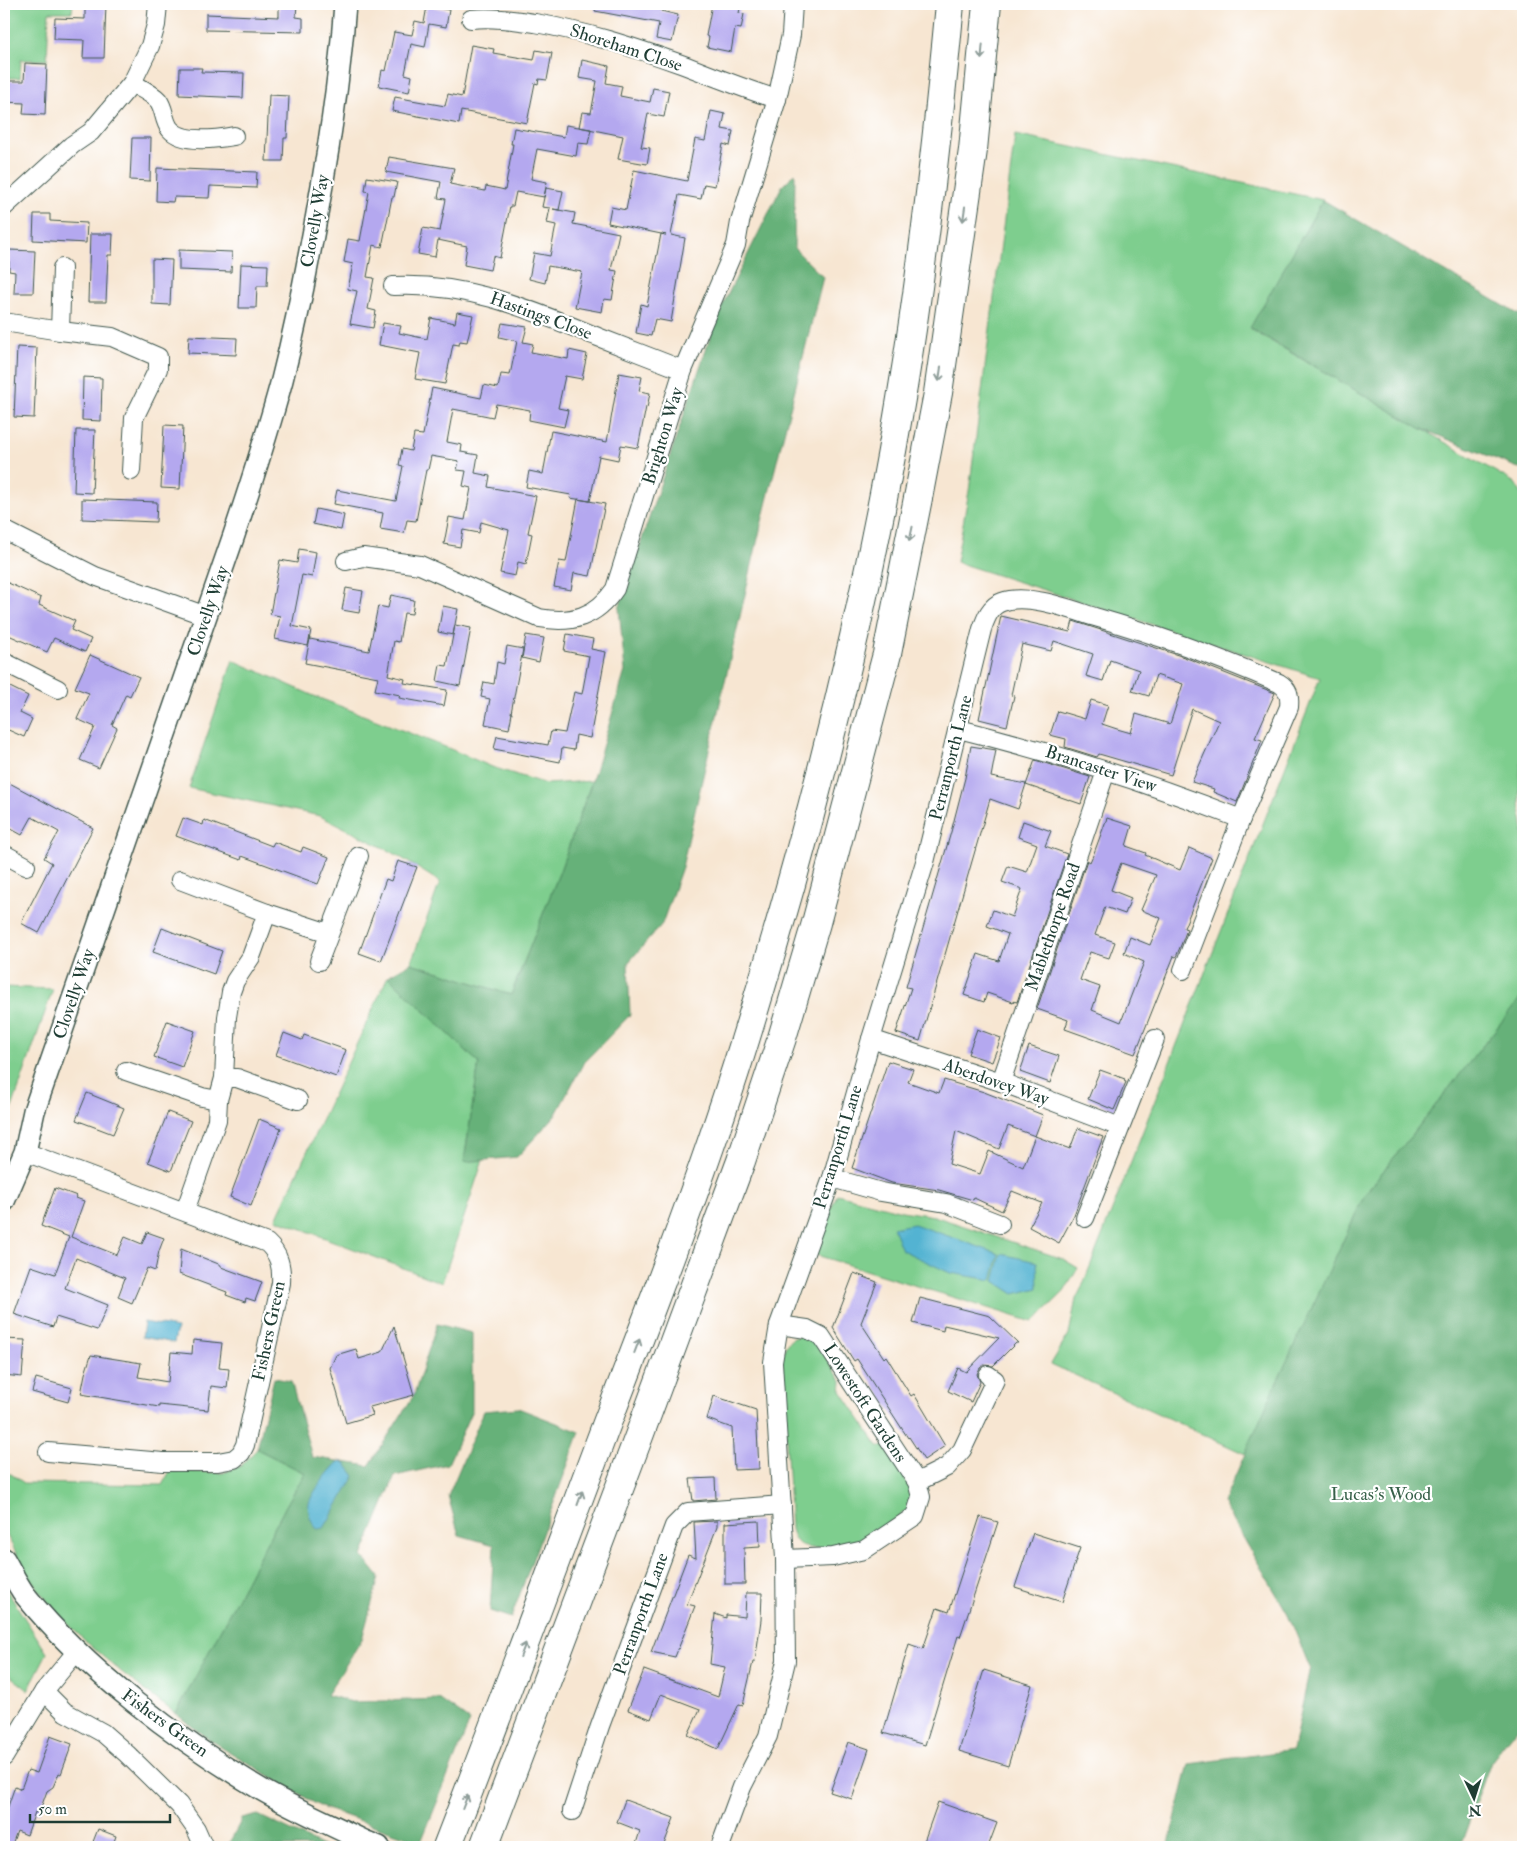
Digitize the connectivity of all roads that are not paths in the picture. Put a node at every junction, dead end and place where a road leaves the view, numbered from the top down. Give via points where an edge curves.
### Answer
1 (158, 4) edge
2 (345, 4) edge
3 (793, 4) edge
4 (950, 4) edge
5 (987, 4) edge
6 (471, 19) dead end
7 (132, 83) junction
8 (777, 99) junction
9 (234, 136) dead end
10 (4, 206) edge
11 (62, 268) dead end
12 (393, 286) dead end
13 (4, 325) edge
14 (60, 331) junction
15 (684, 370) junction
16 (131, 471) dead end
17 (4, 530) edge
18 (346, 561) dead end
19 (206, 616) junction
20 (4, 662) edge
21 (58, 689) dead end
22 (958, 729) junction
23 (1106, 771) junction
24 (1241, 819) junction
25 (359, 856) dead end
26 (6, 860) edge
27 (26, 866) dead end
28 (180, 880) dead end
29 (267, 913) junction
30 (328, 933) junction
31 (319, 961) dead end
32 (1183, 970) dead end
33 (871, 1039) junction
34 (1155, 1039) dead end
35 (126, 1071) dead end
36 (224, 1078) junction
37 (1000, 1082) junction
38 (218, 1100) junction
39 (298, 1100) dead end
40 (1120, 1127) junction
41 (25, 1152) junction
42 (832, 1178) junction
43 (4, 1201) edge
44 (185, 1211) junction
45 (1085, 1218) dead end
46 (1000, 1224) dead end
47 (779, 1325) junction
48 (988, 1375) dead end
49 (48, 1452) dead end
50 (917, 1482) junction
51 (782, 1504) junction
52 (4, 1559) edge
53 (785, 1559) junction
54 (77, 1651) junction
55 (44, 1691) junction
56 (4, 1757) edge
57 (572, 1810) dead end
58 (372, 1844) edge
59 (204, 1847) edge
60 (447, 1847) edge
61 (484, 1847) edge
62 (720, 1847) edge

1 - 7 street via 150,46
2 - 19 street, Clovelly Way via 331,132 299,308 254,474
3 - 8 street, Brighton Way via 791,35
60 -> 4 highway via 670,1262 712,1142 750,1023 818,784 854,633 904,384 935,160
5 -> 61 highway via 973,150 923,475 887,654 816,923 738,1170
6 - 8 street, Shoreham Close via 487,17 570,29
7 - 9 street via 157,99 170,129 180,135 198,139
7 - 10 street via 91,132
8 - 15 street, Brighton Way via 736,245
11 - 14 street
12 - 15 street, Hastings Close via 436,287 502,300
13 - 14 street
14 - 16 street via 112,337 158,357 158,368 134,418
15 - 18 street, Brighton Way via 615,588 607,601 588,614 561,621 539,618 420,565 363,557
17 - 19 street via 95,576
19 - 41 street, Clovelly Way via 34,1111
20 - 21 street
22 - 23 street, Brancaster View via 1028,746
22 - 24 street, Perranporth Lane via 982,628 990,610 1000,602 1016,599 1048,603 1153,634 1216,656 1287,688 1289,707
22 - 33 street, Perranporth Lane via 925,862
23 - 24 street, Brancaster View
23 - 37 street, Mablethorpe Road
24 - 32 street, Perranporth Lane
25 - 30 street
26 - 27 street
28 - 29 street
29 - 30 street
29 - 36 street via 250,957 231,992
30 - 31 street
33 - 37 street, Aberdovey Way
33 - 42 street, Perranporth Lane
34 - 40 street
35 - 38 street via 202,1098
36 - 38 street
36 - 39 street via 237,1078
37 - 40 street, Aberdovey Way
38 - 44 street via 216,1120
40 - 45 street
41 - 43 street, Clovelly Way
41 - 44 street, Fishers Green
42 - 46 street via 881,1192 946,1203
42 - 47 street, Perranporth Lane
44 - 49 street, Fishers Green via 267,1243 280,1260 281,1283 241,1453 234,1459 218,1462 162,1462
47 - 50 street, Lowestoft Gardens via 807,1329 821,1336
47 - 51 street, Perranporth Lane via 773,1362
48 - 50 street via 995,1380 962,1450 947,1467
50 - 53 street, Lowestoft Gardens via 921,1497 916,1516 864,1550 833,1557
51 - 53 street, Perranporth Lane
51 - 57 street, Perranporth Lane via 688,1512 674,1526
52 - 54 street, Fishers Green via 24,1593
53 - 62 street, Perranporth Lane via 786,1661 768,1736 742,1787
54 - 55 street
54 - 58 street, Fishers Green via 121,1691 216,1760 263,1790
55 - 56 street
55 - 59 street via 65,1712 103,1733 140,1766 179,1805

